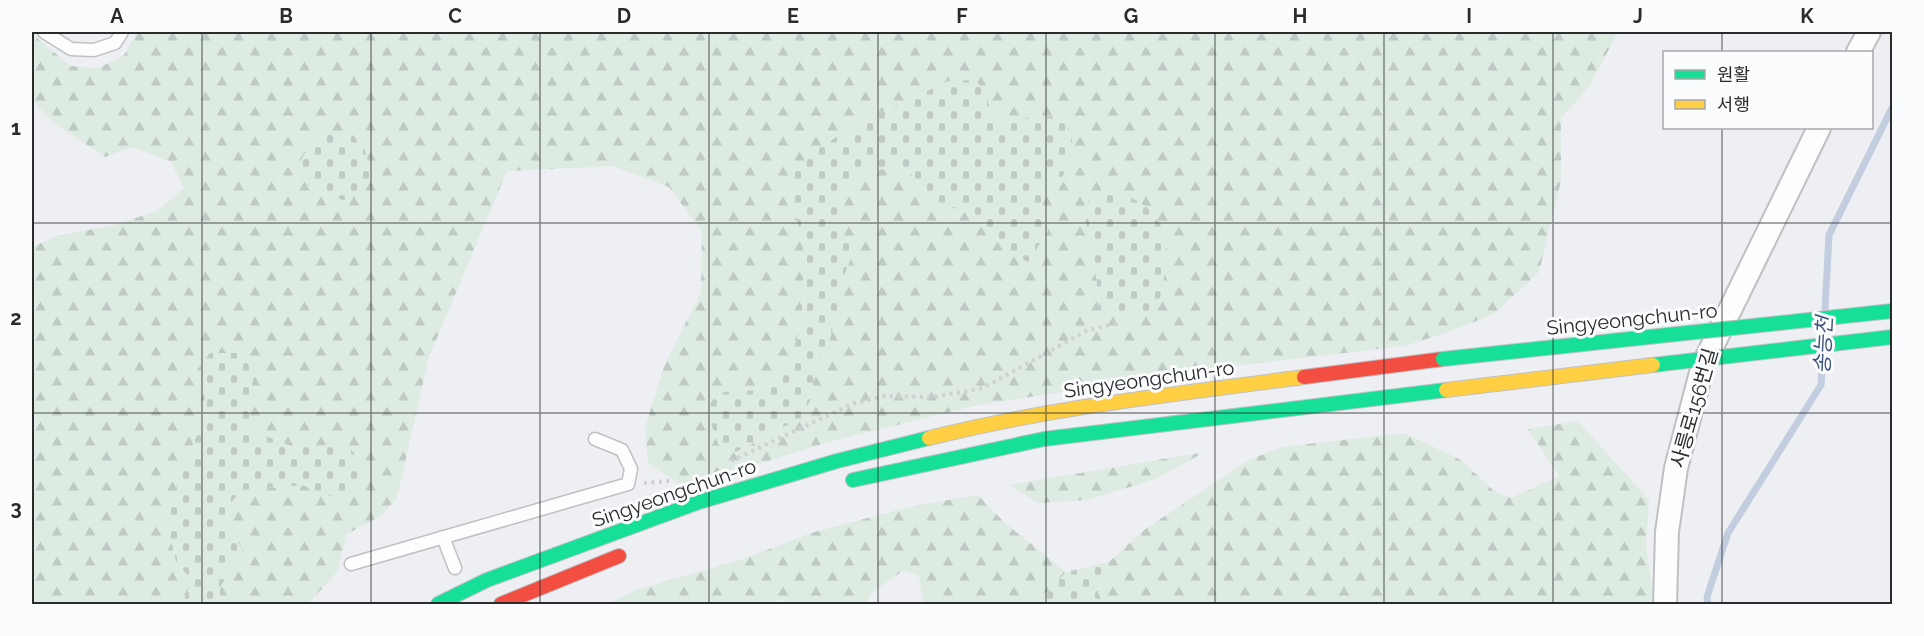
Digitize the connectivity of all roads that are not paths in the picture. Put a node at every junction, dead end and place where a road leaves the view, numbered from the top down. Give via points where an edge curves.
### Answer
1 (44, 32) edge
2 (122, 32) edge
3 (1869, 32) edge
4 (1858, 51) edge
5 (1819, 129) edge
6 (1893, 311) edge
7 (1893, 337) edge
8 (595, 439) dead end
9 (837, 485) dead end
10 (443, 537) junction
11 (636, 549) dead end
12 (351, 564) dead end
13 (455, 568) dead end
14 (438, 604) edge
15 (501, 604) edge
16 (1665, 604) edge

1 - 2 lane via 71,49 94,51 115,43
3 - 4 street
5 - 16 street, 사릉로156번길 via 1703,364 1676,468 1667,532
6 - 14 highway, Singyeongchun-ro, bridge via 1443,359 989,423 837,461 699,502 487,580
7 - 9 highway, bridge via 1044,439
8 - 10 lane via 622,450 631,469 628,484
10 - 12 lane
10 - 13 lane
11 - 15 highway, Singyeongchun-ro

